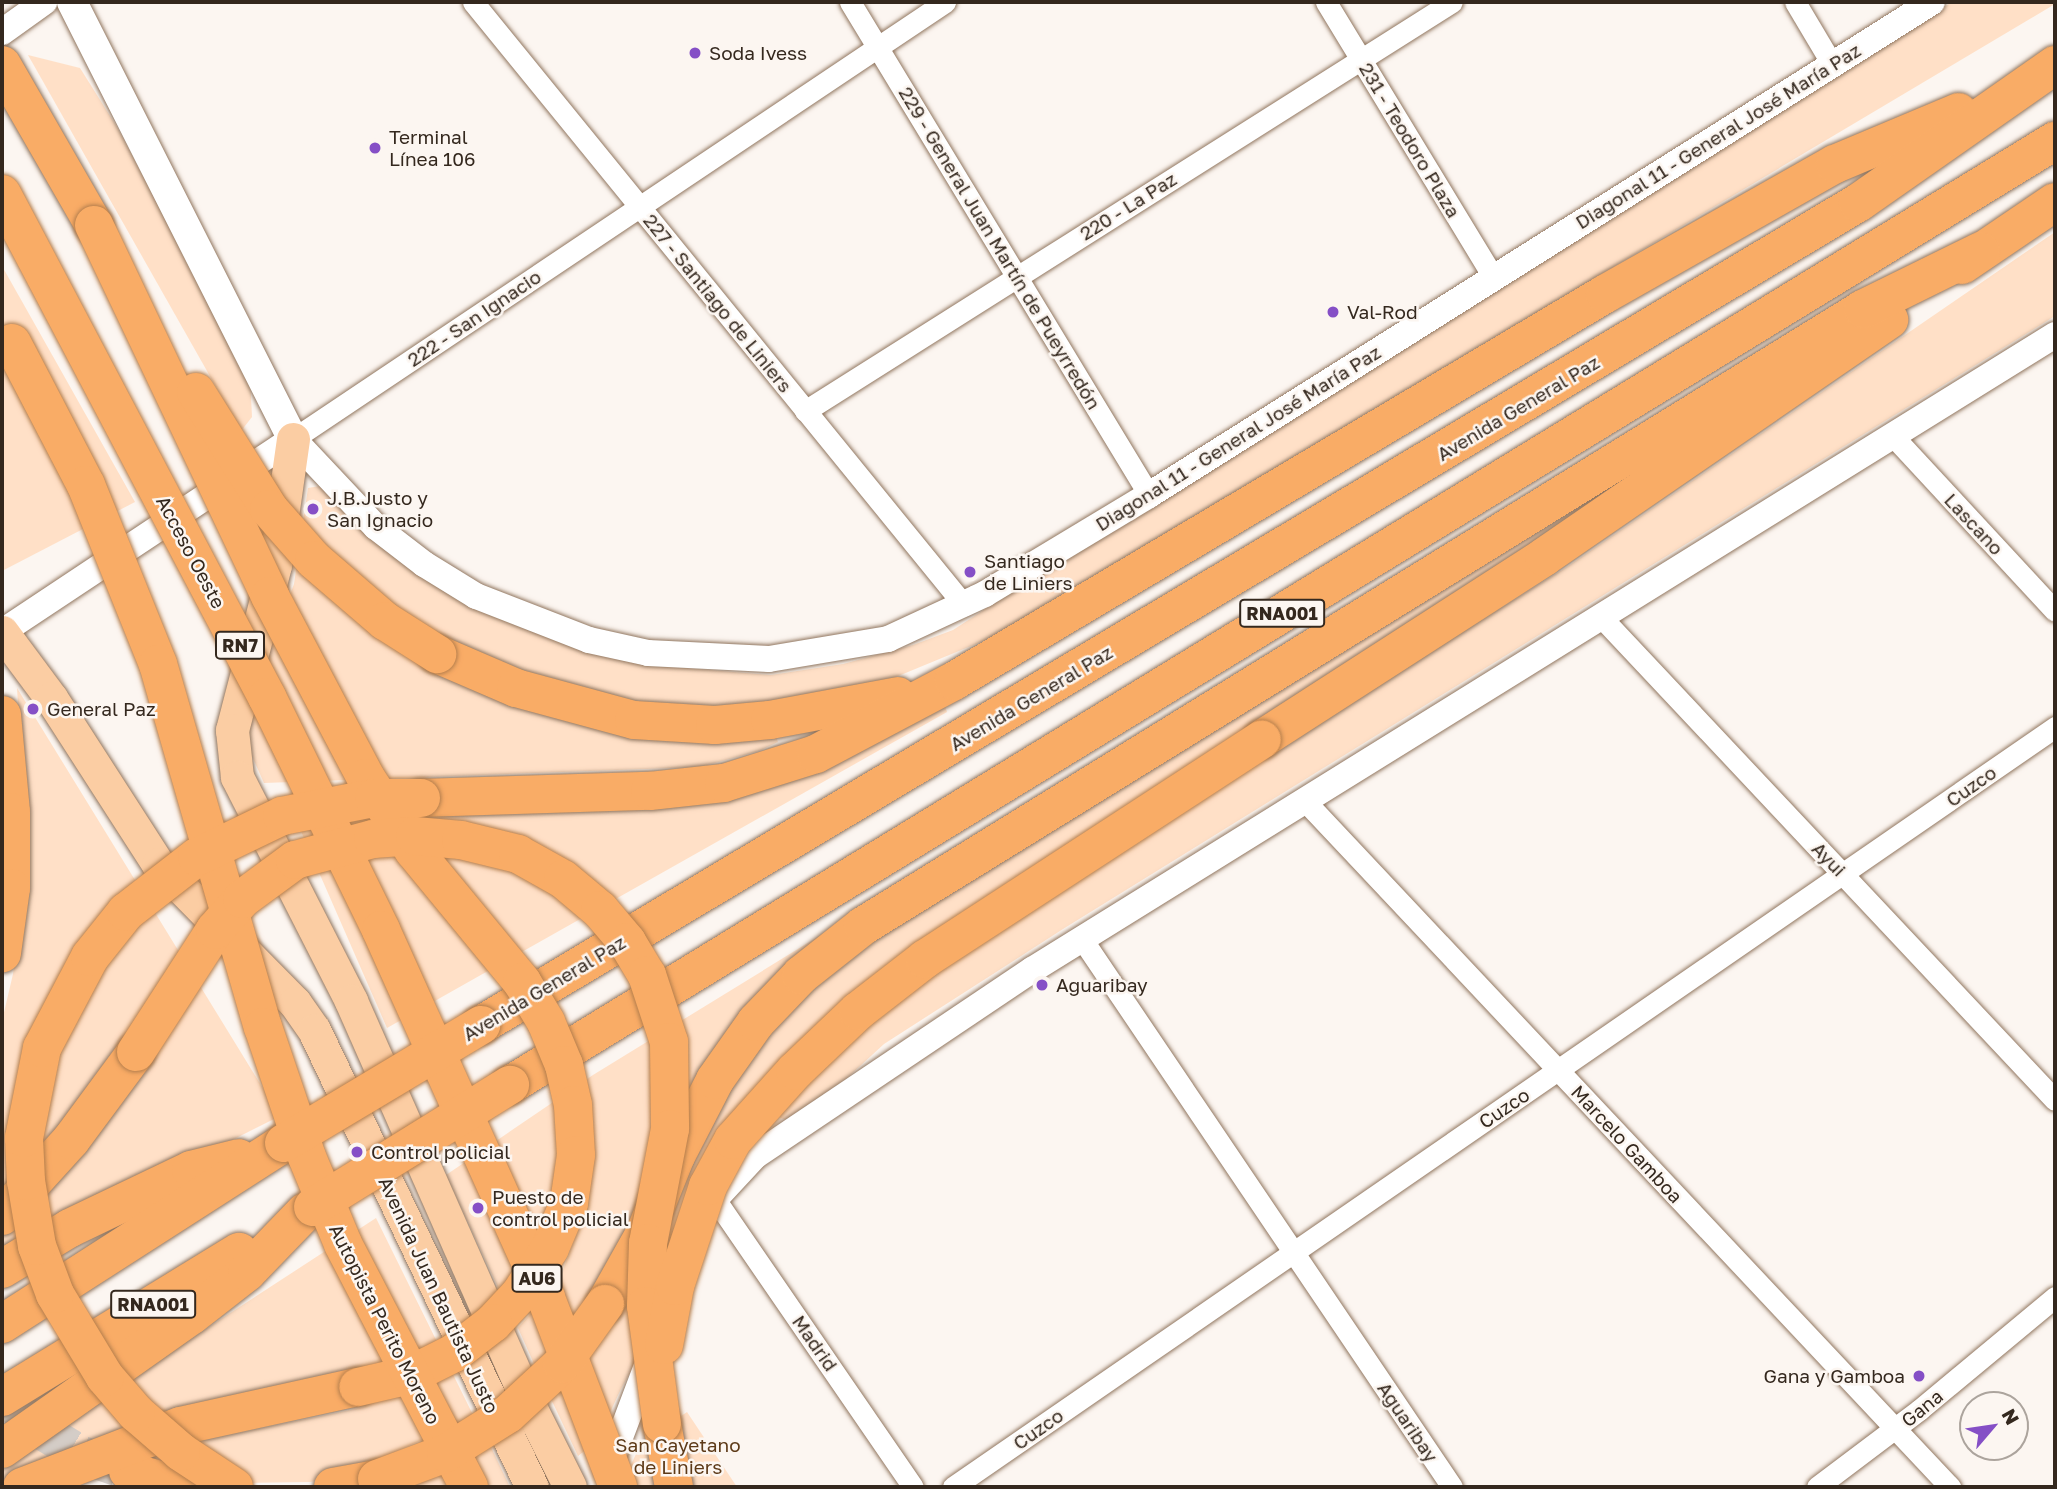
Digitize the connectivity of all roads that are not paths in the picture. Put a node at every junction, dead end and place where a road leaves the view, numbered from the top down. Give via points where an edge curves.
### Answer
1 (44, 2) edge
2 (72, 2) edge
3 (473, 2) edge
4 (850, 2) edge
5 (945, 2) edge
6 (1325, 2) edge
7 (1452, 2) edge
8 (1795, 2) edge
9 (1932, 2) edge
10 (2, 32) edge
11 (877, 47) junction
12 (1361, 59) junction
13 (1832, 64) junction
14 (2, 65) edge
15 (2055, 65) edge
16 (2022, 85) junction
17 (2055, 141) edge
18 (2, 194) edge
19 (2055, 202) edge
20 (640, 206) junction
21 (94, 225) junction
22 (1981, 251) junction
23 (1017, 276) junction
24 (1494, 278) junction
25 (2, 327) edge
26 (2055, 335) edge
27 (805, 411) junction
28 (1893, 436) junction
29 (293, 439) junction
30 (1149, 495) junction
31 (964, 605) junction
32 (2055, 611) edge
33 (1602, 618) junction
34 (2, 632) edge
35 (954, 681) junction
36 (2, 715) edge
37 (2055, 727) edge
38 (1305, 801) junction
39 (1844, 874) junction
40 (1082, 939) junction
41 (2, 953) edge
42 (1559, 1071) junction
43 (2055, 1100) edge
44 (461, 1103) joint
45 (289, 1150) junction
46 (715, 1199) junction
47 (309, 1209) junction
48 (2, 1216) edge
49 (1294, 1253) junction
50 (2, 1269) edge
51 (2055, 1297) edge
52 (2, 1324) edge
53 (2, 1396) edge
54 (662, 1424) junction
55 (1895, 1429) junction
56 (2, 1449) edge
57 (128, 1471) tunnel mouth
58 (22, 1487) edge
59 (185, 1487) edge
60 (234, 1487) edge
61 (333, 1487) edge
62 (469, 1487) edge
63 (532, 1487) edge
64 (570, 1487) edge
65 (600, 1487) edge
66 (618, 1487) edge
67 (674, 1487) edge
68 (913, 1487) edge
69 (953, 1487) edge
70 (1452, 1487) edge
71 (1817, 1487) edge
72 (1950, 1487) edge

1 - 10 street
2 - 29 main road
3 - 20 street, 227 - Santiago de Liniers
4 - 11 street, 229 - General Juan Martín de Pueyrredón
5 - 11 street, 222 - San Ignacio
6 - 12 street, 231 - Teodoro Plaza
7 - 12 street, 220 - La Paz
8 - 13 street
9 - 13 street, Diagonal 11 - General José María Paz
11 - 20 street, 222 - San Ignacio
11 - 23 street, 229 - General Juan Martín de Pueyrredón
12 - 23 street, 220 - La Paz
12 - 24 street, 231 - Teodoro Plaza
13 - 24 street, Diagonal 11 - General José María Paz
14 - 21 highway
15 - 16 highway, Avenida General Paz / RNA001
16 - 35 highway via 1835,164 1483,364
16 - 45 highway, Avenida General Paz / RNA001, bridge via 1858,203 481,1025
17 - 47 highway, RNA001, bridge
18 - 44 highway, Acceso Oeste / RN7, bridge via 267,697
19 - 22 highway
20 - 27 street, 227 - Santiago de Liniers
20 - 29 street, 222 - San Ignacio
21 - 35 highway, bridge via 269,509 347,591 438,654 570,705 634,720 715,725 830,712
21 - 58 highway, bridge via 270,596 366,778 414,851 522,982 546,1022 573,1105 576,1155 569,1203 550,1248 520,1294 493,1323 454,1353 410,1375 180,1426
22 - 54 highway, bridge via 1799,385 925,959 858,1011 755,1112 733,1139 708,1186 692,1228 664,1345
22 - 61 highway, bridge via 1863,309 863,926 801,975 765,1013 715,1080 676,1156 645,1233 605,1304 562,1364 508,1414 446,1453 377,1479
23 - 27 street, 220 - La Paz
23 - 30 street, 229 - General Juan Martín de Pueyrredón
24 - 30 street, Diagonal 11 - General José María Paz
25 - 45 highway, bridge via 86,485 158,664 262,1027
26 - 28 street
27 - 31 street, 227 - Santiago de Liniers
28 - 32 street, Lascano
28 - 33 street
29 - 31 street, Diagonal 11 - General José María Paz via 367,519 424,564 498,606 589,640 684,657 769,659 888,639
29 - 34 street, 222 - San Ignacio
29 - 64 main road, Avenida Juan Bautista Justo via 275,565 232,730 237,777 351,1002 519,1383
30 - 31 street, Diagonal 11 - General José María Paz
33 - 38 street
33 - 39 street, Ayui
34 - 63 main road, Avenida Juan Bautista Justo via 51,698 158,864 295,1003 314,1030
35 - 60 highway, bridge via 816,754 724,783 650,791 374,798 282,816 197,857 127,912 90,957 42,1048 24,1138 37,1246 55,1294 105,1377 136,1413 181,1452
36 - 41 highway via 11,812 11,888
37 - 39 street, Cuzco
38 - 40 street
38 - 42 street, Marcelo Gamboa
39 - 42 street, Cuzco
39 - 43 street, Ayui
40 - 46 street via 755,1156
40 - 49 street, Aguaribay
42 - 49 street, Cuzco
42 - 55 street, Marcelo Gamboa
44 - 66 highway, AU6, bridge via 546,1298
45 - 50 highway via 191,1170 70,1228
45 - 52 highway, Avenida General Paz / RNA001
45 - 62 highway, Autopista Perito Moreno, bridge
46 - 65 street via 682,1264
46 - 68 street, Madrid
47 - 53 highway, RNA001
47 - 56 highway via 247,1272 192,1315
48 - 54 highway, bridge via 71,1140 136,1052 215,930 268,877 308,855 373,839 461,840 518,854 563,879 600,910 627,942 647,975 669,1042 670,1129 648,1243 646,1306
49 - 69 street, Cuzco
49 - 70 street, Aguaribay
51 - 55 street, Gana
54 - 67 highway
55 - 71 street, Gana
55 - 72 street, Marcelo Gamboa
57 - 59 highway

